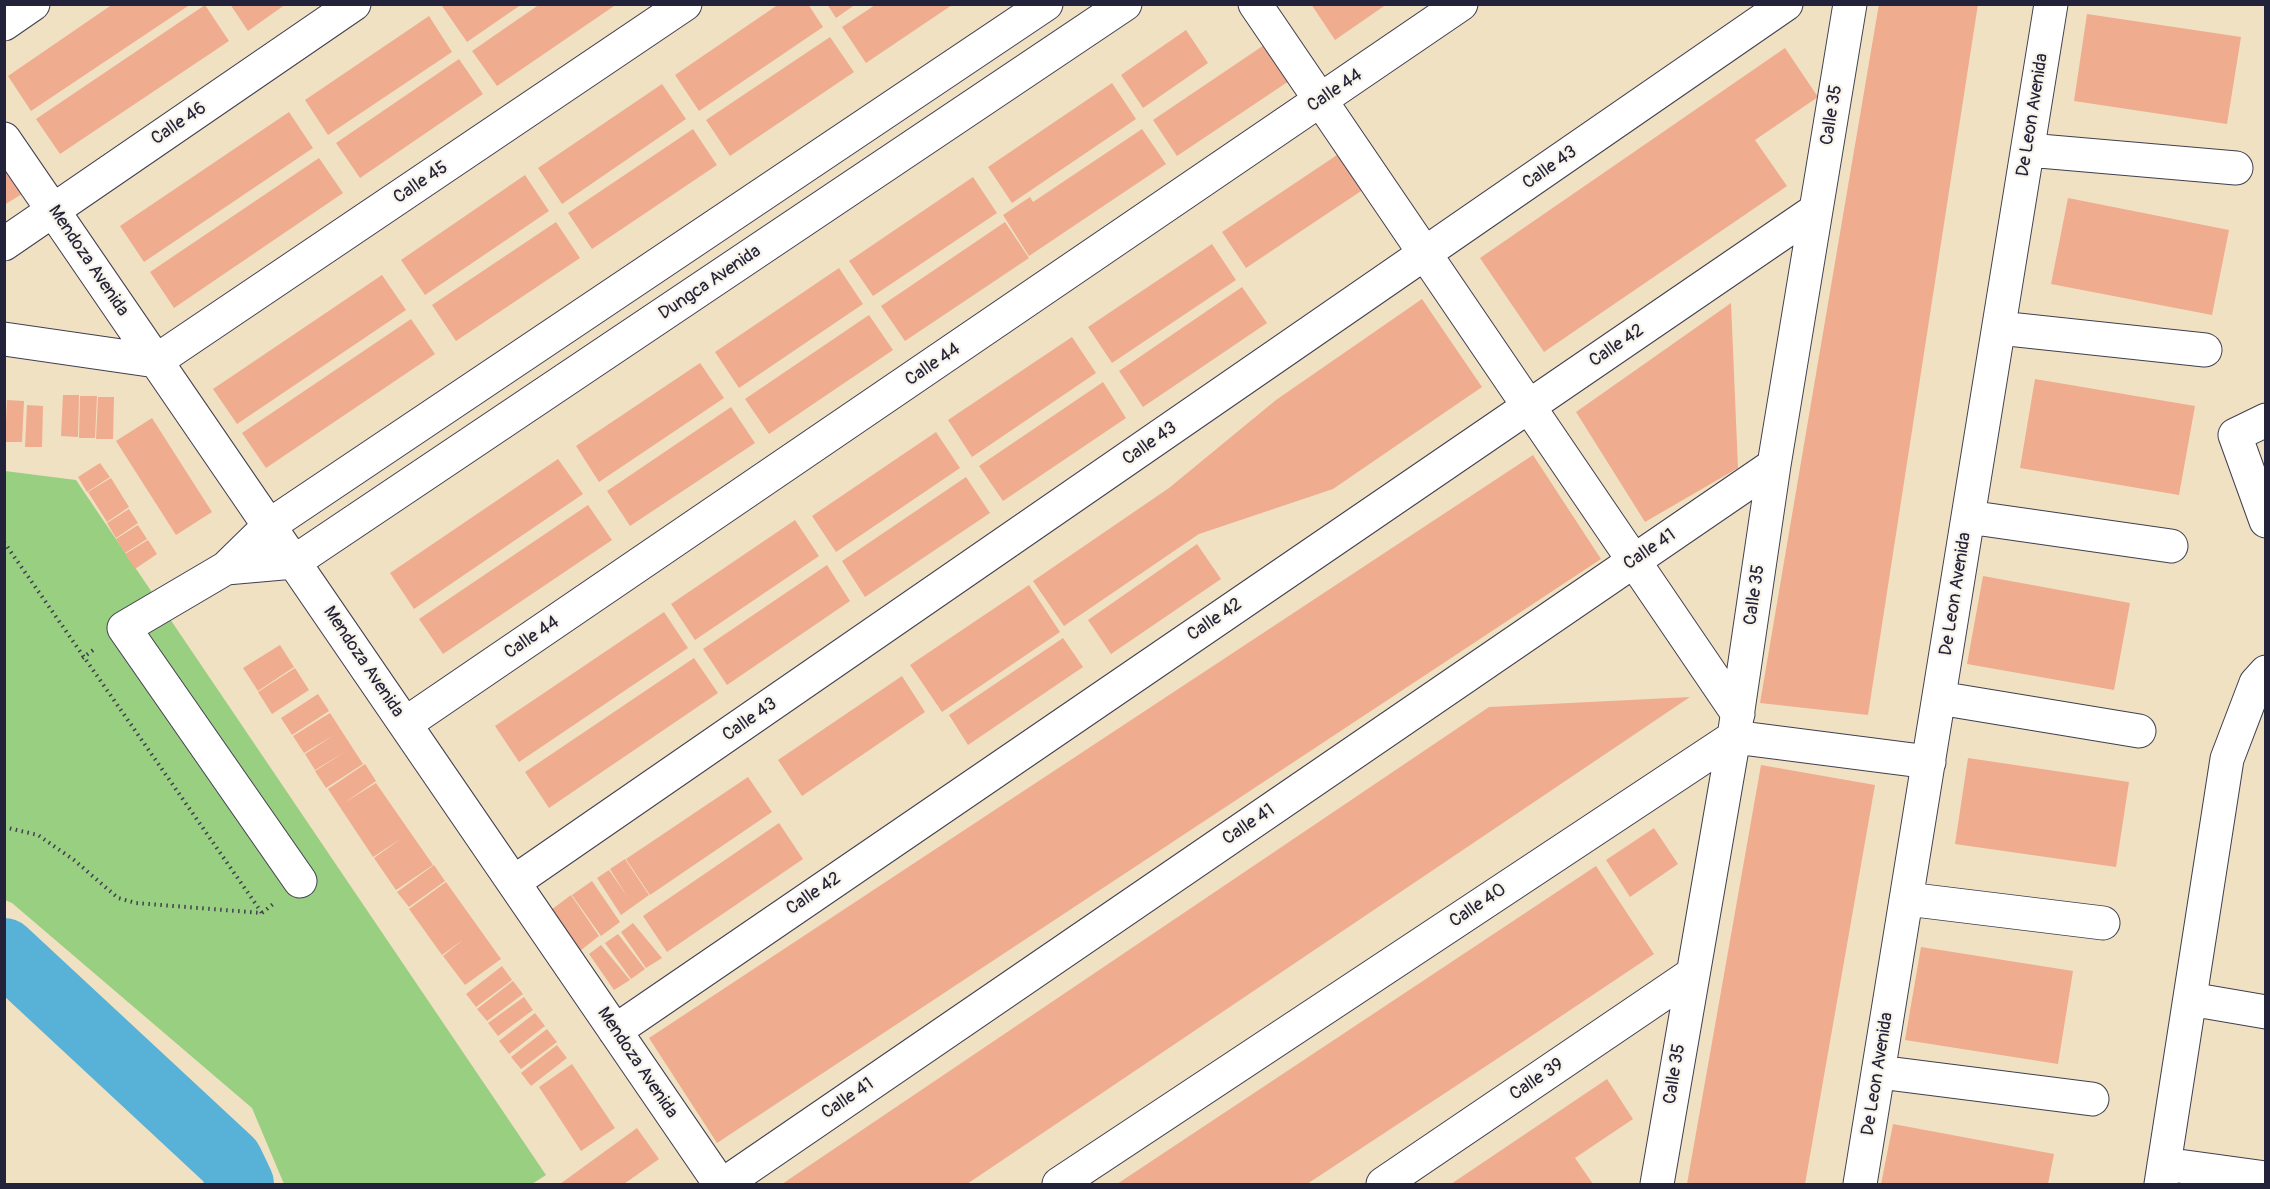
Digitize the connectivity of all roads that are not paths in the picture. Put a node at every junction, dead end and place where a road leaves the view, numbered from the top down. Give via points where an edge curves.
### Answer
1 (33, 4) edge
2 (354, 4) edge
3 (685, 4) edge
4 (1046, 4) edge
5 (1125, 4) edge
6 (1255, 4) edge
7 (1461, 4) edge
8 (1786, 4) edge
9 (1850, 4) edge
10 (2051, 4) edge
11 (4, 24) edge
12 (1320, 101) junction
13 (4, 139) edge
14 (2028, 150) junction
15 (2236, 168) dead end
16 (53, 209) junction
17 (1816, 210) junction
18 (4, 244) edge
19 (1424, 254) junction
20 (1999, 328) junction
21 (4, 339) edge
22 (2205, 350) dead end
23 (156, 361) junction
24 (1528, 407) junction
25 (2265, 420) edge
26 (1774, 465) junction
27 (1968, 517) junction
28 (2265, 521) edge
29 (270, 525) junction
30 (2171, 546) dead end
31 (294, 562) junction
32 (1633, 562) junction
33 (226, 568) junction
34 (2265, 672) edge
35 (1939, 698) junction
36 (405, 724) junction
37 (1736, 725) junction
38 (2139, 731) dead end
39 (1929, 762) junction
40 (300, 881) road end
41 (514, 882) junction
42 (1907, 899) junction
43 (2103, 923) dead end
44 (1691, 975) junction
45 (2190, 999) junction
46 (2265, 1012) edge
47 (615, 1031) junction
48 (1879, 1072) junction
49 (2092, 1099) dead end
50 (2163, 1174) edge
51 (2265, 1178) edge
52 (722, 1185) edge
53 (1059, 1185) edge
54 (1383, 1185) edge
55 (1657, 1185) edge
56 (1860, 1185) edge

1 - 11 street
2 - 16 street, Calle 46
3 - 23 street, Calle 45
4 - 29 street
5 - 31 street, Dungca Avenida
6 - 12 street
7 - 12 street, Calle 44
8 - 19 street, Calle 43
9 - 17 street, Calle 35
10 - 14 street, De Leon Avenida
12 - 19 street
12 - 36 street, Calle 44
13 - 16 street, Mendoza Avenida
14 - 15 street
14 - 20 street, De Leon Avenida
16 - 18 street, Calle 46
16 - 23 street, Mendoza Avenida
17 - 24 street, Calle 42
17 - 26 street, Calle 35
19 - 24 street
19 - 41 street, Calle 43
20 - 22 street
20 - 27 street, De Leon Avenida
21 - 23 street
23 - 29 street, Mendoza Avenida
24 - 32 street
24 - 47 street, Calle 42
25 - 28 street via 2235,435
26 - 32 street, Calle 41
26 - 37 street, Calle 35
27 - 30 street
27 - 35 street, De Leon Avenida
29 - 31 street, Mendoza Avenida
29 - 33 street
31 - 33 street
31 - 36 street, Mendoza Avenida
32 - 37 street
32 - 52 street, Calle 41
33 - 40 street via 124,628
34 - 45 street via 2256,684 2227,759
35 - 38 street
35 - 39 street, De Leon Avenida
36 - 41 street, Mendoza Avenida
37 - 39 street
37 - 44 street, Calle 35
37 - 53 street, Calle 40
39 - 42 street, De Leon Avenida
41 - 47 street, Mendoza Avenida
42 - 43 street
42 - 48 street, De Leon Avenida
44 - 54 street, Calle 39
44 - 55 street, Calle 35
45 - 46 street
45 - 50 street
47 - 52 street, Mendoza Avenida
48 - 49 street
48 - 56 street, De Leon Avenida
50 - 51 street

